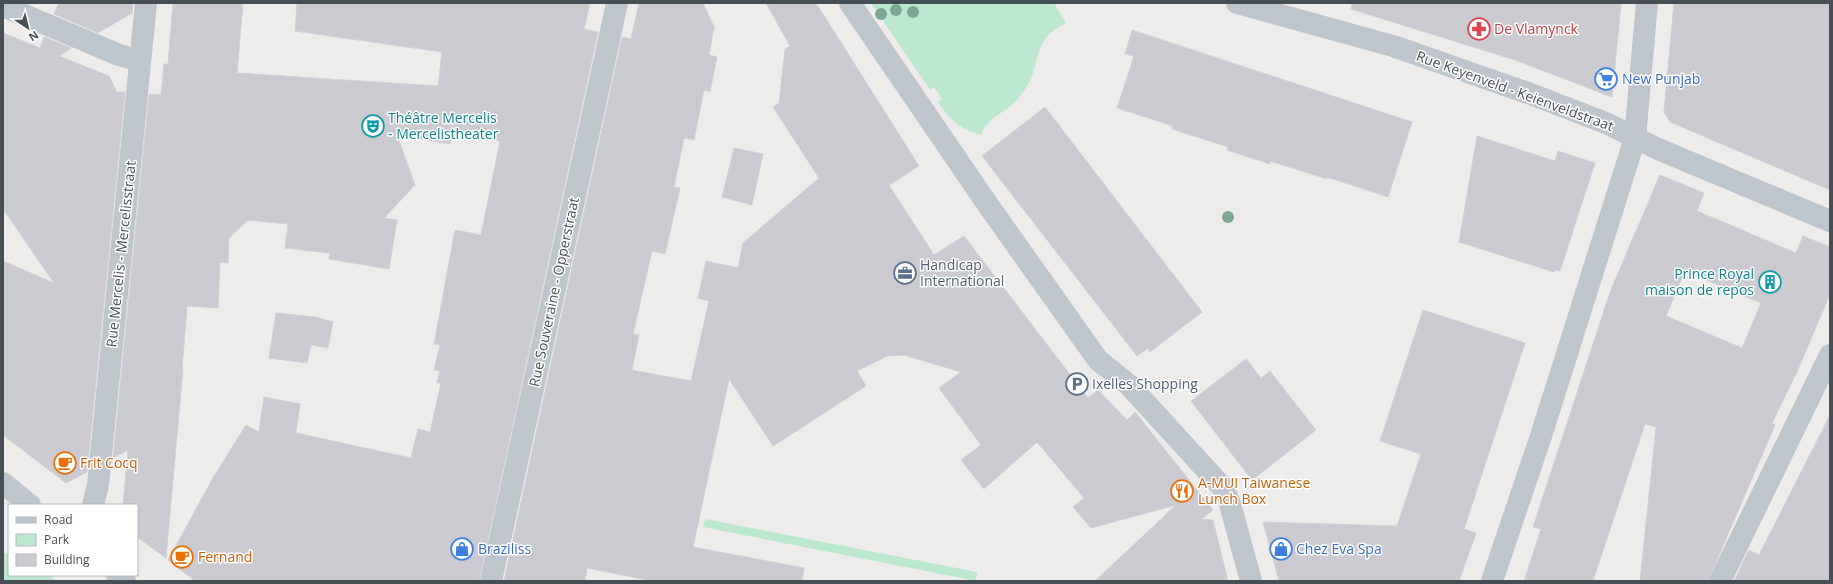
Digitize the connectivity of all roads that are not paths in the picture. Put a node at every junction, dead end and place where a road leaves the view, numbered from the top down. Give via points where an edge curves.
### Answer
1 (146, 3) edge
2 (617, 3) edge
3 (850, 3) edge
4 (1237, 3) edge
5 (1647, 3) edge
6 (3, 6) edge
7 (140, 61) junction
8 (1635, 138) junction
9 (1830, 221) edge
10 (1830, 355) edge
11 (3, 483) edge
12 (29, 504) edge
13 (93, 504) edge
14 (491, 581) edge
15 (1251, 581) edge
16 (1492, 581) edge
17 (1720, 581) edge

1 - 7 street, Rue Mercelis - Mercelisstraat
2 - 14 street, Rue Souveraine - Opperstraat
3 - 15 street via 1098,360 1130,385 1224,489
4 - 8 street, Rue Keyenveld - Keienveldstraat via 1400,49 1528,93 1606,123
5 - 8 street
6 - 7 street via 119,55
7 - 13 street, Rue Mercelis - Mercelisstraat via 98,485
8 - 9 street, Rue Keyenveld - Keienveldstraat via 1658,150
8 - 16 street via 1541,436
10 - 17 street
11 - 12 street

